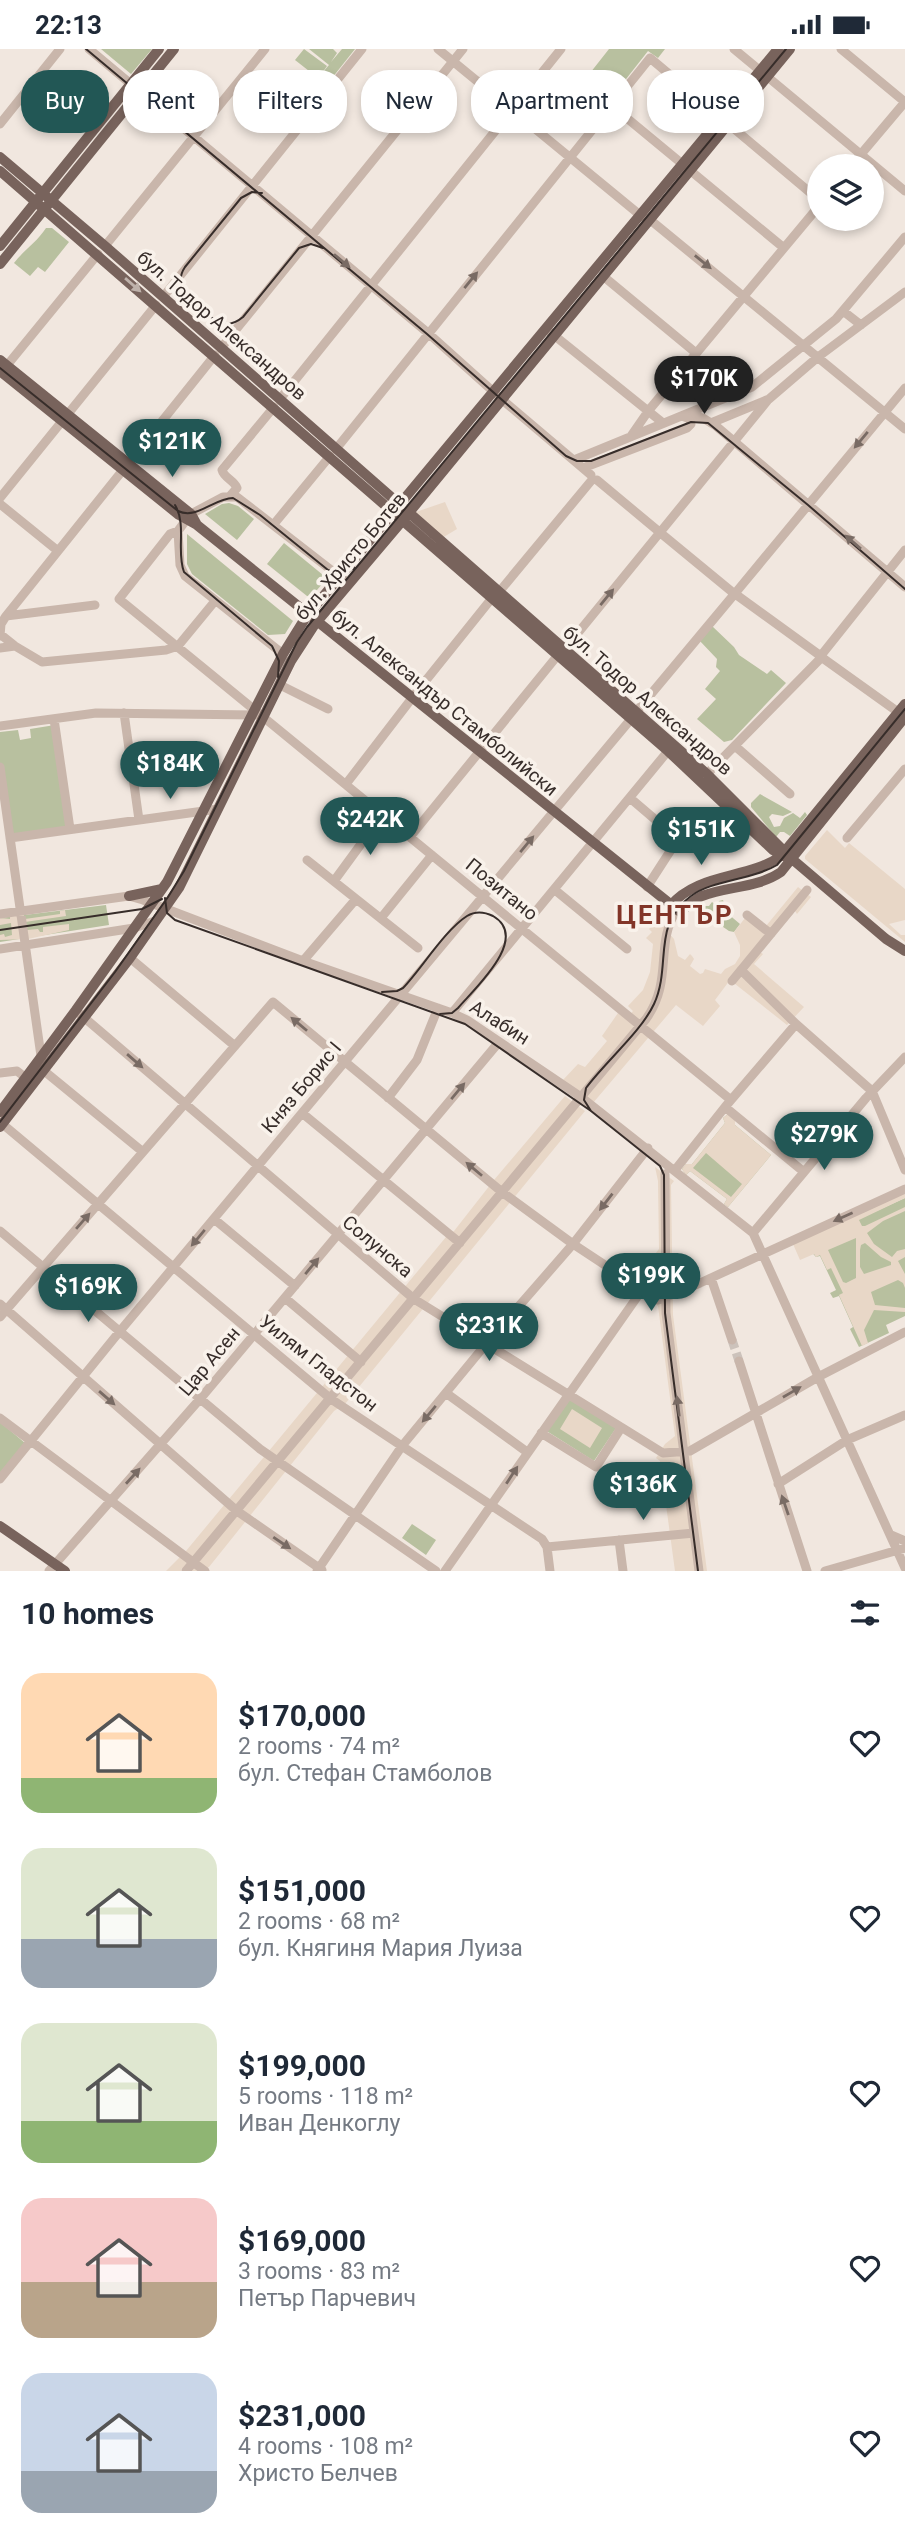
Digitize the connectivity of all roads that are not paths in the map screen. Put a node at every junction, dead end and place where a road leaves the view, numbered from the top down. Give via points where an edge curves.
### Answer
1 (60, 49) edge
2 (89, 49) edge
3 (159, 49) edge
4 (174, 49) edge
5 (265, 49) edge
6 (362, 49) edge
7 (438, 49) edge
8 (463, 49) edge
9 (561, 49) edge
10 (734, 49) edge
11 (778, 49) edge
12 (790, 49) edge
13 (841, 49) edge
14 (453, 61) junction
15 (146, 70) edge
16 (153, 70) edge
17 (544, 70) edge
18 (664, 70) edge
19 (759, 70) edge
20 (764, 74) junction
21 (471, 76) edge
22 (123, 78) edge
23 (633, 78) edge
24 (905, 102) edge
25 (123, 103) edge
26 (633, 123) edge
27 (0, 124) edge
28 (189, 133) edge
29 (493, 133) edge
30 (540, 133) edge
31 (588, 133) edge
32 (715, 133) edge
33 (739, 133) edge
34 (194, 137) junction
35 (860, 154) edge
36 (862, 154) edge
37 (0, 157) edge
38 (569, 157) junction
39 (686, 167) junction
40 (0, 171) edge
41 (884, 174) edge
42 (252, 186) junction
43 (807, 190) edge
44 (905, 191) edge
45 (44, 201) junction
46 (645, 217) junction
47 (807, 220) edge
48 (312, 236) junction
49 (905, 237) edge
50 (0, 246) edge
51 (784, 248) junction
52 (102, 250) junction
53 (0, 264) edge
54 (603, 276) junction
55 (370, 285) junction
56 (905, 292) edge
57 (744, 295) junction
58 (159, 301) junction
59 (843, 311) junction
60 (861, 325) junction
61 (550, 332) junction
62 (428, 333) junction
63 (804, 345) junction
64 (218, 352) junction
65 (696, 353) junction
66 (818, 357) junction
67 (2, 369) edge
68 (905, 388) edge
69 (497, 395) junction
70 (769, 399) junction
71 (277, 403) junction
72 (648, 411) junction
73 (885, 412) junction
74 (682, 416) junction
75 (65, 418) junction
76 (663, 423) junction
77 (711, 423) junction
78 (905, 429) edge
79 (631, 436) junction
80 (734, 442) junction
81 (333, 452) junction
82 (574, 460) junction
83 (125, 466) junction
84 (591, 476) junction
85 (230, 496) junction
86 (0, 498) edge
87 (0, 504) edge
88 (809, 504) junction
89 (402, 513) junction
90 (191, 520) junction
91 (274, 524) junction
92 (178, 531) junction
93 (660, 533) junction
94 (905, 550) edge
95 (58, 551) junction
96 (887, 571) junction
97 (344, 580) junction
98 (905, 587) edge
99 (734, 594) junction
100 (496, 595) junction
101 (215, 601) junction
102 (95, 605) dead end
103 (6, 617) junction
104 (313, 618) junction
105 (0, 635) edge
106 (15, 646) junction
107 (178, 646) junction
108 (0, 647) edge
109 (561, 653) junction
110 (283, 654) junction
111 (821, 656) junction
112 (280, 685) junction
113 (413, 699) junction
114 (328, 709) dead end
115 (903, 711) edge
116 (124, 713) junction
117 (257, 713) junction
118 (634, 715) junction
119 (54, 719) junction
120 (0, 726) edge
121 (735, 746) junction
122 (668, 751) junction
123 (480, 752) junction
124 (0, 767) edge
125 (905, 769) edge
126 (708, 774) junction
127 (346, 784) junction
128 (790, 794) dead end
129 (630, 798) junction
130 (218, 809) junction
131 (204, 811) junction
132 (554, 812) junction
133 (383, 814) junction
134 (3, 815) edge
135 (139, 820) junction
136 (70, 829) junction
137 (410, 837) junction
138 (10, 838) junction
139 (847, 838) dead end
140 (593, 843) junction
141 (432, 855) junction
142 (786, 855) junction
143 (307, 860) dead end
144 (334, 881) junction
145 (648, 887) junction
146 (162, 889) junction
147 (555, 890) junction
148 (807, 890) dead end
149 (129, 896) junction
150 (483, 896) junction
151 (356, 899) junction
152 (151, 902) junction
153 (164, 908) junction
154 (674, 908) junction
155 (20, 911) junction
156 (0, 914) edge
157 (747, 915) dead end
158 (381, 918) junction
159 (155, 921) junction
160 (523, 929) junction
161 (128, 932) junction
162 (771, 934) junction
163 (886, 939) junction
164 (25, 946) junction
165 (418, 948) dead end
166 (0, 949) edge
167 (627, 949) dead end
168 (905, 951) edge
169 (905, 957) edge
170 (130, 958) junction
171 (303, 961) junction
172 (741, 970) junction
173 (732, 981) dead end
174 (400, 996) junction
175 (438, 1008) junction
176 (452, 1013) junction
177 (80, 1014) junction
178 (796, 1024) junction
179 (641, 1025) junction
180 (499, 1042) junction
181 (235, 1046) junction
182 (905, 1057) edge
183 (345, 1062) junction
184 (42, 1064) junction
185 (0, 1073) edge
186 (26, 1078) junction
187 (872, 1091) junction
188 (581, 1097) junction
189 (388, 1098) junction
190 (185, 1104) junction
191 (728, 1104) junction
192 (302, 1113) junction
193 (1, 1121) edge
194 (426, 1129) junction
195 (648, 1148) junction
196 (143, 1152) junction
197 (258, 1167) junction
198 (675, 1170) junction
199 (905, 1170) edge
200 (804, 1172) junction
201 (665, 1174) dead end
202 (383, 1181) junction
203 (905, 1189) edge
204 (502, 1192) junction
205 (97, 1204) junction
206 (214, 1219) junction
207 (0, 1231) edge
208 (753, 1233) junction
209 (338, 1235) junction
210 (460, 1243) junction
211 (573, 1244) junction
212 (763, 1254) junction
213 (43, 1267) junction
214 (174, 1267) junction
215 (711, 1278) junction
216 (295, 1286) junction
217 (642, 1290) junction
218 (285, 1298) junction
219 (666, 1298) junction
220 (414, 1299) junction
221 (2, 1311) edge
222 (120, 1331) junction
223 (254, 1334) junction
224 (904, 1335) edge
225 (732, 1341) tunnel mouth
226 (486, 1344) junction
227 (739, 1360) tunnel mouth
228 (361, 1362) junction
229 (82, 1377) junction
230 (818, 1377) junction
231 (446, 1393) junction
232 (568, 1394) junction
233 (200, 1399) junction
234 (331, 1399) junction
235 (755, 1413) junction
236 (905, 1415) edge
237 (0, 1418) edge
238 (621, 1428) junction
239 (541, 1433) junction
240 (848, 1440) junction
241 (31, 1441) junction
242 (160, 1445) junction
243 (402, 1446) junction
244 (687, 1451) junction
245 (527, 1452) junction
246 (278, 1462) junction
247 (0, 1479) edge
248 (778, 1484) junction
249 (110, 1501) junction
250 (491, 1506) junction
251 (237, 1511) junction
252 (355, 1516) junction
253 (0, 1526) edge
254 (694, 1533) junction
255 (891, 1535) junction
256 (619, 1540) junction
257 (905, 1541) edge
258 (547, 1547) junction
259 (901, 1549) edge
260 (193, 1563) junction
261 (52, 1567) edge
262 (905, 1568) edge
263 (320, 1570) edge
264 (65, 1571) edge
265 (186, 1571) edge
266 (204, 1571) edge
267 (436, 1571) edge
268 (445, 1571) edge
269 (550, 1571) edge
270 (624, 1571) edge
271 (699, 1571) edge
272 (807, 1571) edge
273 (825, 1571) edge

1 - 27 street
2 - 22 street
3 - 15 main road
4 - 16 main road
5 - 34 street
6 - 42 street
7 - 14 street
8 - 14 street
9 - 17 street
10 - 19 street
11 - 20 main road, бул. Христо Ботев
12 - 20 main road, бул. Христо Ботев
13 - 24 street
14 - 21 street
14 - 48 street
18 - 23 street via 650,58
20 - 35 street
24 - 36 street
25 - 45 main road
26 - 39 street
28 - 34 street
29 - 55 street
30 - 38 street
31 - 38 street
32 - 39 main road, бул. Христо Ботев
33 - 43 street
34 - 42 street
34 - 52 street
37 - 45 main road, бул. Тодор Александров
38 - 46 street
62 -> 38 street
39 - 46 main road, бул. Христо Ботев
39 - 51 street
40 - 45 main road, бул. Тодор Александров
41 - 44 street
42 - 48 street
42 - 58 street
45 - 50 main road
45 - 52 main road, бул. Тодор Александров
45 - 53 main road
46 - 54 main road, бул. Христо Ботев
46 -> 57 street
46 - 61 main road, бул. Христо Ботев
47 - 51 street
48 -> 55 street
48 - 64 street
49 - 59 street
51 - 57 street
52 - 58 main road, бул. Тодор Александров
52 - 67 street
54 - 61 main road, бул. Христо Ботев
54 - 65 street
55 - 62 street
55 - 71 street
56 - 60 street
57 - 63 street
57 - 65 street
58 - 64 main road, бул. Тодор Александров
58 - 75 street
59 - 60 street
59 - 63 street
60 - 66 street
61 - 69 main road, бул. Христо Ботев
61 - 72 street
62 - 69 street
62 - 81 street
63 - 66 street
63 - 74 street via 752,387
64 - 71 main road, бул. Тодор Александров
64 - 83 street
65 - 72 street
66 - 70 street
66 - 73 street
67 - 75 main road, бул. Александър Стамболийски
68 - 73 street, Княз Борис I
69 - 82 street
69 - 89 main road, бул. Христо Ботев
70 - 77 street
70 - 80 street
71 - 81 main road, бул. Тодор Александров
71 - 85 street via 222,470 237,488
72 - 76 street
72 - 79 street
73 - 78 street
73 -> 88 street, Княз Борис I
74 - 76 street
74 - 77 street via 699,416
74 - 84 street via 691,421 687,428
75 - 83 main road, бул. Александър Стамболийски
75 - 86 street
76 - 79 street
77 - 80 street
79 - 82 street
80 - 88 street
80 - 93 street
81 - 89 main road, бул. Тодор Александров
81 - 91 street
82 - 84 street
83 - 90 main road, бул. Александър Стамболийски
83 - 95 street
84 - 93 street
84 - 100 street
85 - 90 street
85 - 91 street
87 - 95 street
96 -> 88 street
88 - 99 street, Княз Борис I
89 - 97 main road, бул. Христо Ботев
89 - 100 main road, бул. Тодор Александров
90 - 92 street
90 - 104 main road, бул. Александър Стамболийски
91 - 97 street
92 - 101 street via 183,573
92 - 107 street, Позитано via 170,534 120,599
93 - 99 street
109 -> 93 street
94 - 96 street
95 - 103 street
96 - 98 street
96 - 111 street
97 - 104 main road, бул. Христо Ботев
99 - 111 street
99 - 118 street, Княз Борис I
100 - 109 main road, бул. Тодор Александров
100 - 113 street
101 - 107 street
101 - 110 street
102 - 103 street
103 - 105 street
104 - 110 main road, бул. Христо Ботев
104 - 112 main road, бул. Христо Ботев
104 - 113 main road, бул. Александър Стамболийски
105 - 106 street
106 - 107 street via 42,663
106 - 108 street
107 - 117 street, Позитано
109 - 118 main road, бул. Тодор Александров
109 - 123 street
110 - 117 main road, бул. Христо Ботев
111 - 115 street
111 - 121 street
112 - 114 street
112 - 117 main road, бул. Христо Ботев
113 - 123 main road, бул. Александър Стамболийски
113 - 127 street
115 - 142 main road
116 - 117 street
116 - 119 street
116 - 135 street
117 - 127 street, Позитано
117 - 130 main road, бул. Христо Ботев
117 - 131 main road, бул. Христо Ботев
118 - 122 main road, бул. Тодор Александров
118 - 126 main road, бул. Тодор Александров
118 - 132 street, Княз Борис I
119 - 120 street
119 - 136 street
121 - 126 street
121 - 128 street
122 - 129 street
122 - 142 main road, бул. Тодор Александров
123 - 132 main road, бул. Александър Стамболийски
123 - 137 street
124 - 134 street
125 - 139 street
126 - 142 main road, бул. Тодор Александров
127 - 133 street, Позитано
129 - 140 street
129 - 145 street via 678,839
130 - 131 street
130 - 153 main road, бул. Христо Ботев
131 - 135 street
131 - 146 main road, бул. Христо Ботев
132 - 140 main road, бул. Александър Стамболийски
150 -> 132 street, Княз Борис I
133 - 137 street, Позитано
133 - 144 street
134 - 138 street
135 - 136 street
136 - 138 street
137 - 141 street, Позитано
138 - 155 street
140 - 145 main road, бул. Александър Стамболийски
140 - 147 street
141 - 150 street, Позитано
141 - 158 street
142 - 154 main road via 781,872 771,878 707,895 684,910
142 - 163 main road
143 - 144 street
144 - 151 street
145 - 154 main road, бул. Александър Стамболийски
146 - 149 main road
146 - 152 main road, бул. Христо Ботев
147 - 160 street
147 - 167 street
148 - 162 street
149 - 152 street, Алабин
149 - 155 street
150 - 160 street, Позитано
150 - 174 street, Княз Борис I
151 - 158 street
151 - 171 street
152 - 153 street, Алабин
152 - 161 main road, бул. Христо Ботев
153 - 159 main road, бул. Христо Ботев
153 - 171 street, Алабин
154 - 179 street via 667,930 662,988
155 - 156 street
155 - 164 street
157 - 162 street
158 - 165 street
159 - 161 street
159 - 170 main road, бул. Христо Ботев
160 - 176 street
160 - 179 street, Позитано
161 - 164 street
161 - 177 main road, бул. Христо Ботев
162 - 172 street
163 - 168 main road
163 - 169 main road
164 - 166 street
164 - 184 street
170 - 177 main road, бул. Христо Ботев
170 - 181 street
171 - 174 street, Алабин
172 - 173 street
172 - 178 street
174 - 175 street, Алабин
174 - 183 street, Княз Борис I
175 - 176 street, Алабин
175 - 189 street via 417,1061
176 - 180 street, Алабин
177 - 184 main road, бул. Христо Ботев
177 -> 190 street, Солунска
178 - 187 street
178 - 191 street
179 - 188 street
179 - 191 street, Позитано
180 - 188 street, Алабин
194 -> 180 street, Цар Асен
183 -> 181 street via 273,1002
181 - 190 street
182 - 187 street
183 - 189 street
183 - 192 street, Княз Борис I
184 - 186 main road, бул. Христо Ботев
184 - 193 main road, бул. Христо Ботев
184 - 196 street
185 - 186 street via 16,1071
186 - 193 main road, бул. Христо Ботев
187 - 199 street
187 - 200 street
188 - 195 street, Алабин
188 - 204 street
189 - 194 street
190 - 196 street
190 - 197 street, Солунска
191 - 198 street
191 - 200 street, Позитано
192 - 197 street, Княз Борис I
192 - 202 street
193 - 205 street, Уилям Гладстон
194 - 202 street, Цар Асен
204 -> 194 street
195 - 198 street, Алабин
195 -> 211 street
196 - 205 street
197 - 206 street, Княз Борис I
197 - 209 street, Солунска
198 - 208 street, Алабин
200 - 208 street
201 - 219 street
202 - 209 street, Цар Асен
202 - 210 street
203 -> 212 street
204 - 210 street
204 - 211 street
213 -> 205 street
205 - 214 street, Уилям Гладстон
206 -> 214 street, Княз Борис I
206 - 216 street
207 - 213 street
208 - 212 street, Алабин
216 -> 209 street, Цар Асен
209 - 220 street, Солунска
210 - 220 street
211 - 217 street
211 - 226 street
212 - 215 street
212 - 230 street, Алабин
213 - 221 street
213 - 222 street
214 - 222 street, Княз Борис I
214 - 223 street, Уилям Гладстон
215 - 219 street
215 - 225 street
216 - 218 street, Цар Асен
217 - 219 street via 658,1300
217 - 232 street
218 - 223 street, Цар Асен
218 - 228 street
244 -> 219 street
220 - 226 street, Солунска
220 - 228 street
221 - 229 street
222 - 229 street, Княз Борис I
222 - 233 street
223 - 233 street, Цар Асен
223 - 234 street, Уилям Гладстон
224 - 230 street
226 - 231 street
226 - 232 street, Солунска
227 - 235 street
228 - 234 street
229 - 241 street, Княз Борис I
229 -> 242 street
235 -> 230 street
230 - 240 street, Алабин
231 -> 243 street
231 - 245 street
232 - 238 street, Солунска
232 - 239 street
233 - 242 street, Цар Асен
233 - 246 street
234 - 243 street, Уилям Гладстон
234 - 246 street
235 - 244 street
235 - 248 street
236 - 240 street
237 - 241 street
238 - 239 street via 596,1467
238 - 244 street, Солунска via 663,1454
239 - 245 street
240 - 248 street
240 - 255 street, Алабин
241 - 247 street, Княз Борис I
241 - 249 street
249 -> 242 street, Цар Асен
242 - 251 street
243 - 250 street, Уилям Гладстон
243 - 252 street
244 - 254 street
250 -> 245 street
246 - 251 street
246 - 252 street
272 -> 248 street
249 - 260 street
249 - 261 street, Цар Асен
250 - 258 street, Уилям Гладстон via 542,1539
250 - 268 street
251 - 260 street
251 -> 263 street
252 - 263 street
252 - 267 street
253 - 261 main road
254 - 256 street
254 - 271 street
255 - 257 street
255 - 259 street, Алабин
256 - 258 street
256 - 270 street
258 - 269 street
259 - 262 street, Алабин
259 - 273 street
260 - 265 street
260 - 266 street
261 - 264 main road

